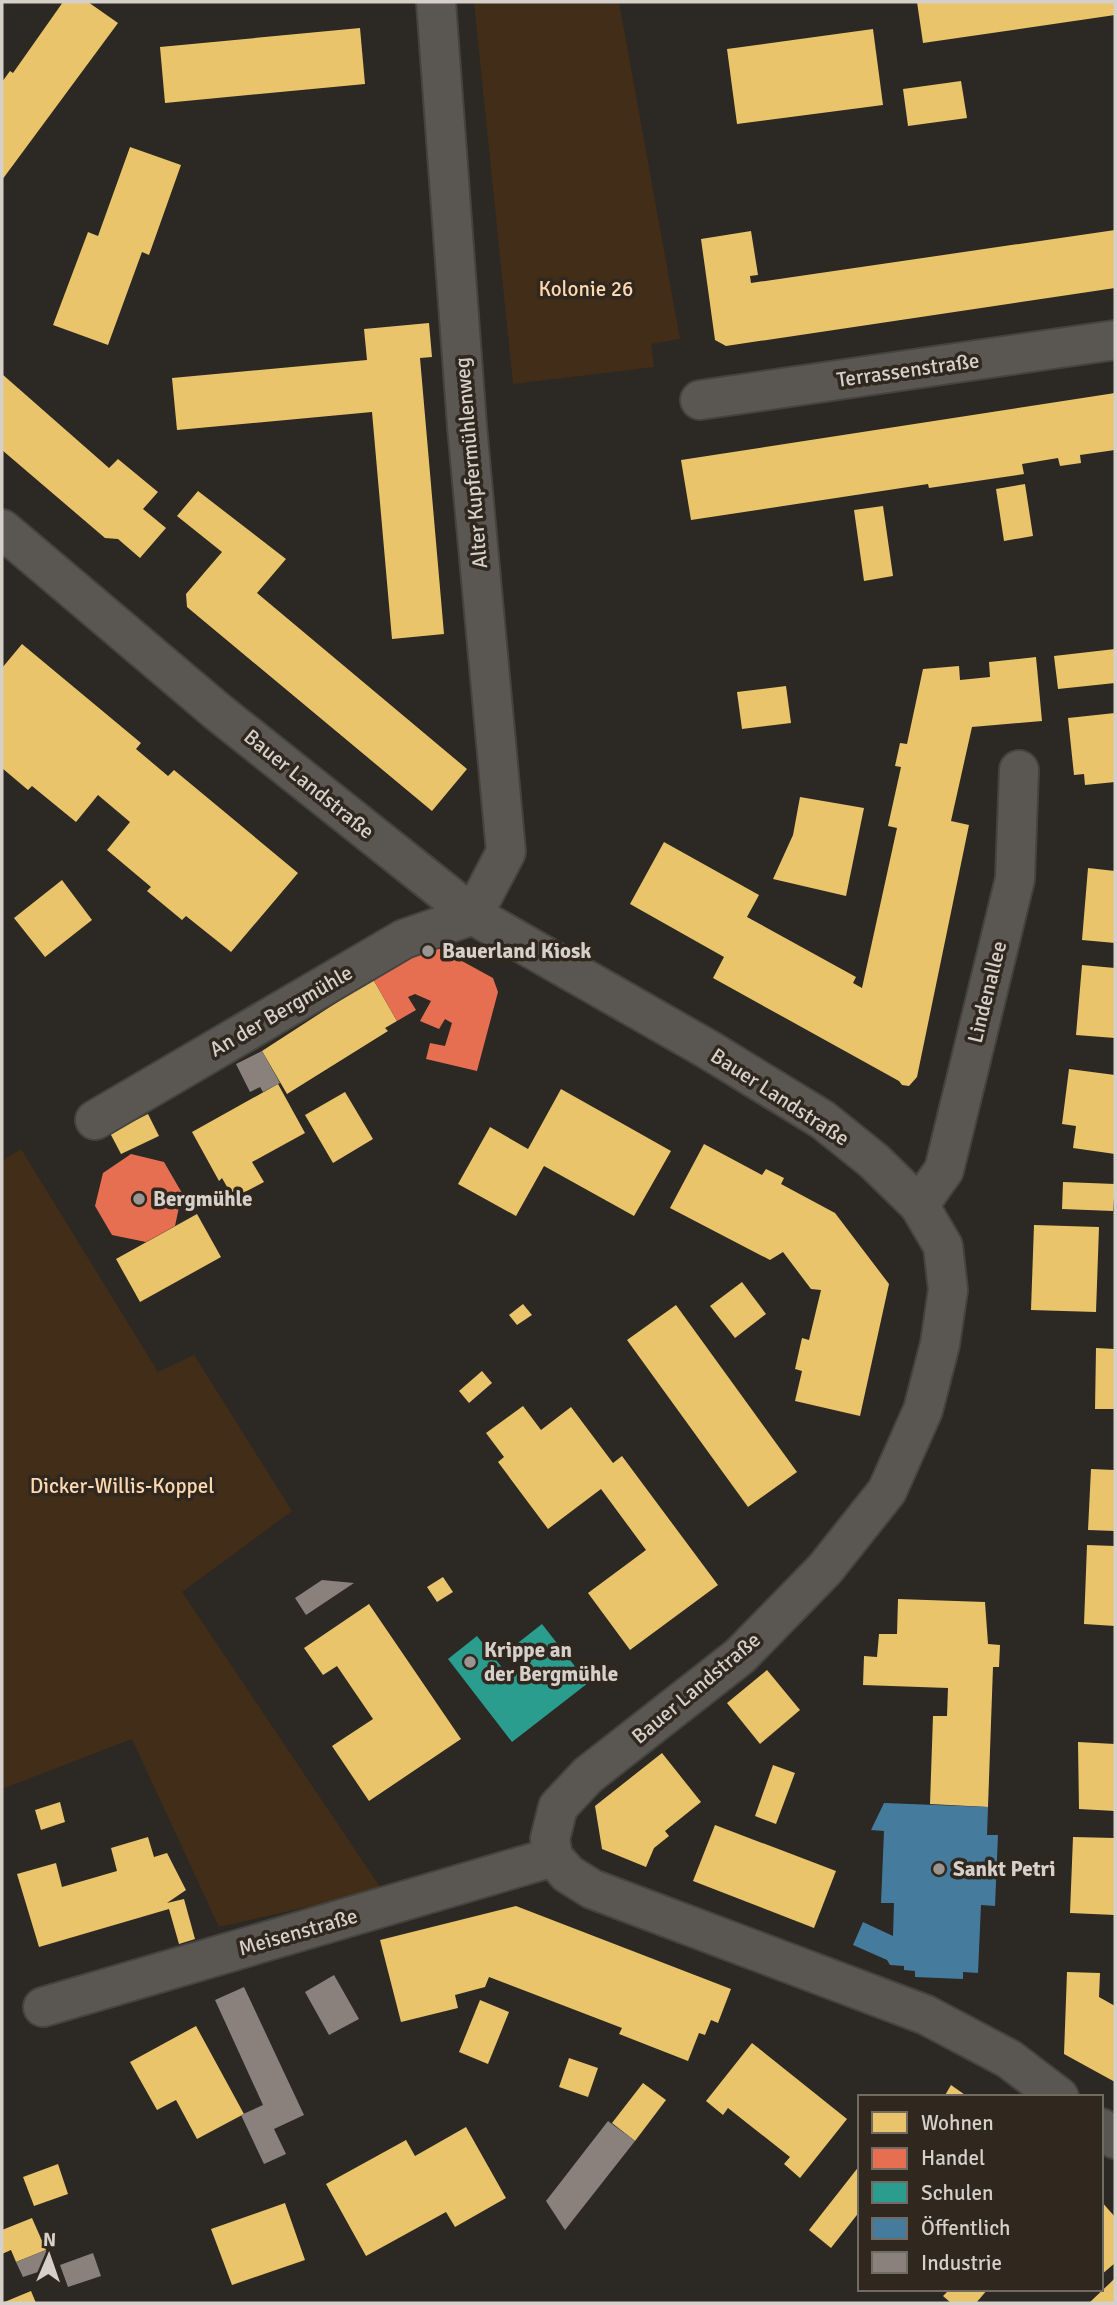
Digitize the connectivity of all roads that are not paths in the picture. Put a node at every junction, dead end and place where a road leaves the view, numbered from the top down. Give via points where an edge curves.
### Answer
1 (436, 2) edge
2 (1115, 340) edge
3 (700, 400) dead end
4 (2, 529) edge
5 (1019, 770) dead end
6 (473, 915) junction
7 (95, 1120) dead end
8 (919, 1205) junction
9 (554, 1857) junction
10 (43, 2007) dead end
11 (1056, 2095) edge

1 - 6 street, Alter Kupfermühlenweg via 467,426 506,852
2 - 3 street, Terrassenstraße
4 - 6 street, Bauer Landstraße via 218,712
5 - 8 street, Lindenallee via 1015,879 944,1170
6 - 7 street, An der Bergmühle via 404,939
6 - 8 street, Bauer Landstraße via 823,1120
8 - 9 street, Bauer Landstraße via 943,1246 948,1290 923,1410 887,1490 825,1569 740,1656 588,1775 558,1807 550,1839
9 - 10 street, Meisenstraße
9 - 11 street via 568,1874 592,1889 926,2015 1009,2059

